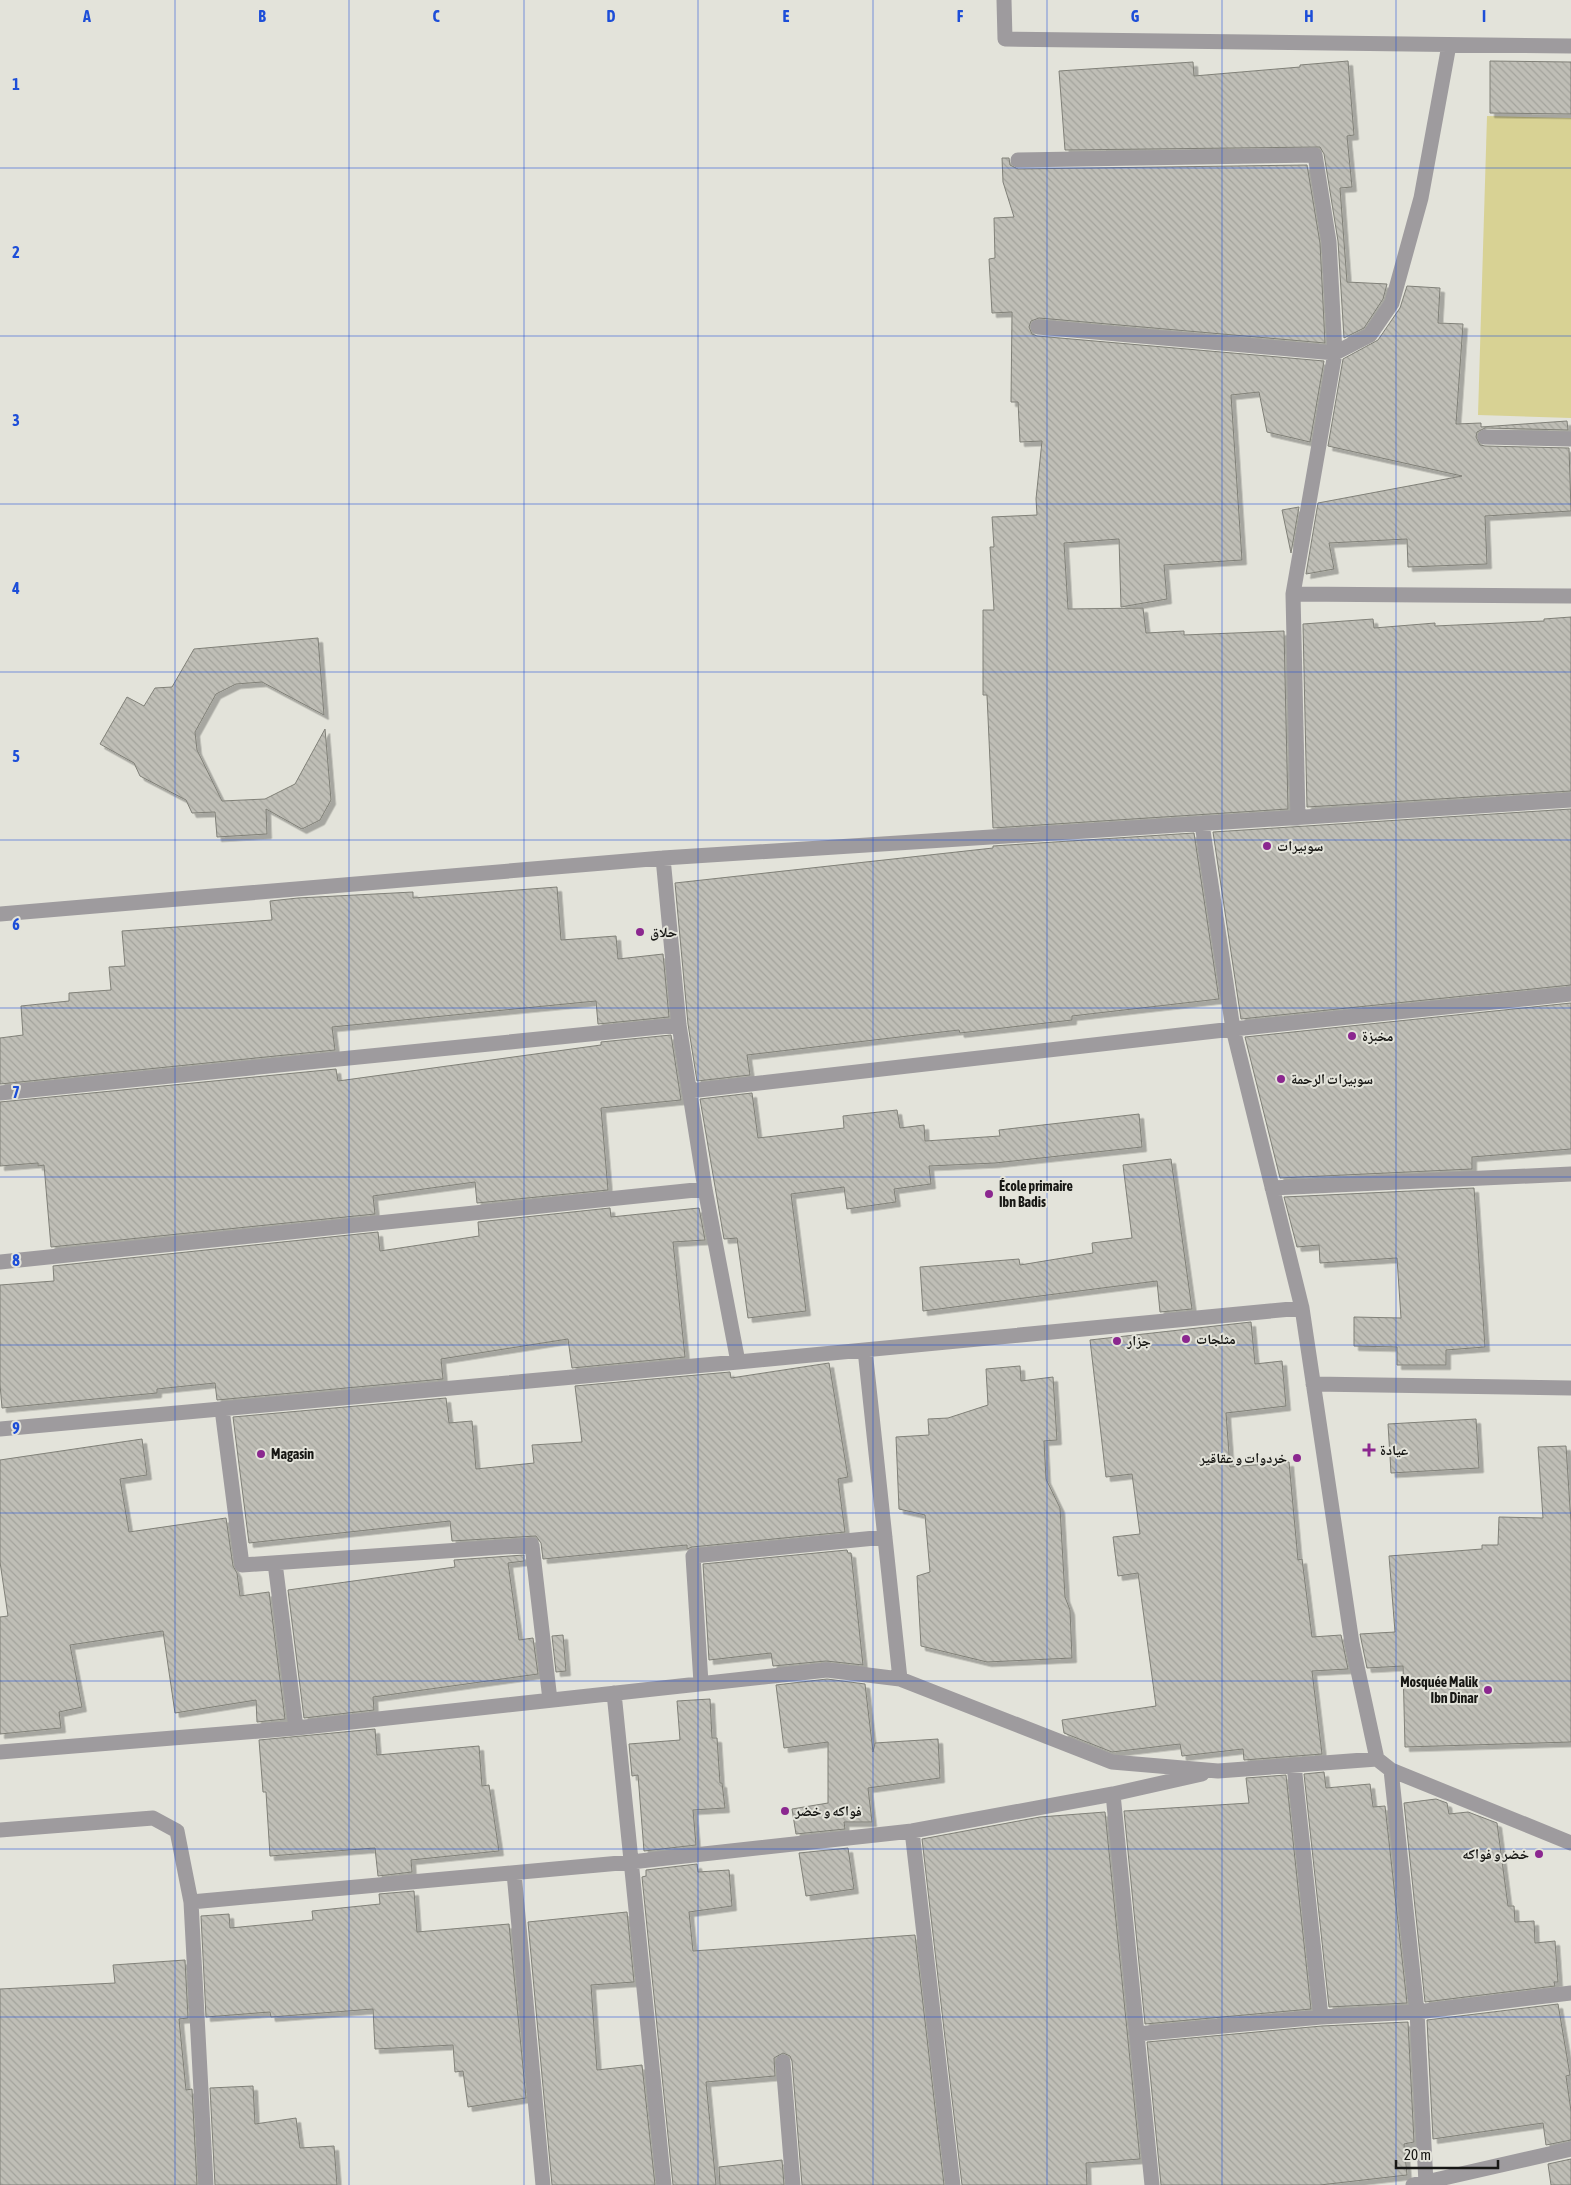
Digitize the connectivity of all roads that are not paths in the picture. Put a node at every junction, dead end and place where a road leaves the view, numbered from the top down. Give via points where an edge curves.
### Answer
1 (1004, 0) edge
2 (1449, 44) junction
3 (1571, 46) edge
4 (1018, 160) dead end
5 (1038, 327) dead end
6 (1336, 352) junction
7 (1485, 437) dead end
8 (1571, 439) edge
9 (1293, 594) junction
10 (1571, 596) edge
11 (1571, 800) edge
12 (1298, 818) junction
13 (1202, 824) junction
14 (663, 858) junction
15 (0, 914) edge
16 (1571, 994) edge
17 (679, 1024) junction
18 (1233, 1029) junction
19 (689, 1092) junction
20 (0, 1093) edge
21 (1571, 1174) edge
22 (1272, 1188) junction
23 (705, 1189) junction
24 (0, 1262) edge
25 (1302, 1308) junction
26 (866, 1350) junction
27 (738, 1362) junction
28 (1313, 1384) junction
29 (1571, 1388) edge
30 (222, 1409) junction
31 (0, 1429) edge
32 (885, 1537) junction
33 (275, 1562) junction
34 (900, 1679) junction
35 (701, 1684) junction
36 (614, 1693) junction
37 (550, 1700) junction
38 (296, 1728) junction
39 (0, 1752) edge
40 (1377, 1759) junction
41 (1294, 1765) junction
42 (1391, 1770) junction
43 (1218, 1771) junction
44 (1113, 1794) junction
45 (0, 1830) edge
46 (912, 1831) junction
47 (1571, 1843) edge
48 (631, 1862) junction
49 (514, 1873) junction
50 (191, 1902) junction
51 (1571, 1993) edge
52 (1417, 2012) junction
53 (1321, 2017) junction
54 (1137, 2034) junction
55 (783, 2062) dead end
56 (1571, 2149) edge
57 (1420, 2184) edge
58 (206, 2185) edge
59 (543, 2185) edge
60 (664, 2185) edge
61 (793, 2185) edge
62 (953, 2185) edge
63 (1152, 2185) edge

1 - 2 street via 1005,39
2 - 3 street
2 - 6 street via 1421,198 1392,302 1370,334
4 - 6 street via 1315,155 1329,242
5 - 6 street
6 - 9 street
7 - 8 street
9 - 10 street
9 - 12 street
11 - 12 street
12 - 13 street
13 - 14 street
13 - 18 street
14 - 15 street
14 - 17 street
16 - 18 street
17 - 19 street
17 - 20 street
18 - 19 street
18 - 22 street
19 - 23 street
21 - 22 street
22 - 25 street
23 - 24 street
23 - 27 street
25 - 26 street
25 - 28 street
26 - 27 street
26 - 32 street
27 - 30 street
28 - 29 street
28 - 40 street via 1352,1643
30 - 31 street
30 - 33 street via 242,1565
32 - 34 street
32 - 35 street via 693,1556
33 - 37 street via 532,1545
33 - 38 street
34 - 35 street via 828,1670
34 - 43 street via 1112,1762
35 - 36 street
36 - 37 street
36 - 48 street
37 - 38 street
38 - 39 street
40 - 41 street
40 - 42 street
41 - 43 street
41 - 53 street
42 - 47 street
42 - 52 street
43 - 44 street
44 - 46 street
44 - 54 street
45 - 50 street via 153,1818 177,1831
46 - 48 street
46 - 62 street
48 - 49 street
48 - 60 street
49 - 50 street
49 - 59 street
50 - 58 street
51 - 52 street
52 - 53 street
52 - 57 street
53 - 54 street
54 - 63 street
55 - 61 street
56 - 57 street

